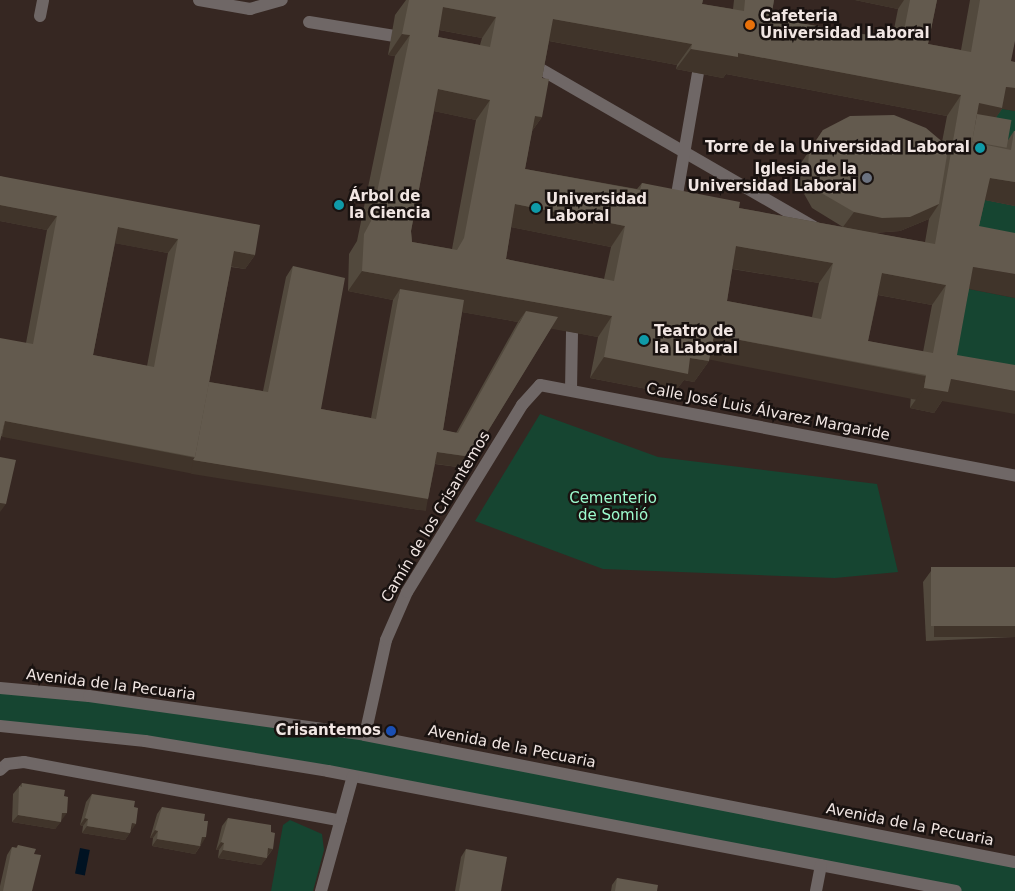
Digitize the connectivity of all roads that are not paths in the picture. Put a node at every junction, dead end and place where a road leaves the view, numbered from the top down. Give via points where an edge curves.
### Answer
1 (44, 0) edge
2 (200, 0) edge
3 (282, 0) edge
4 (40, 16) dead end
5 (309, 22) dead end
6 (421, 41) edge
7 (518, 61) edge
8 (698, 73) edge
9 (684, 151) junction
10 (674, 212) edge
11 (825, 233) edge
12 (572, 332) edge
13 (571, 390) junction
14 (522, 405) joint
15 (1015, 476) edge
16 (0, 688) edge
17 (0, 726) edge
18 (365, 735) junction
19 (0, 770) edge
20 (353, 776) junction
21 (341, 821) junction
22 (1015, 862) edge
23 (821, 865) junction
24 (321, 891) edge
25 (816, 891) edge
26 (956, 891) edge

1 - 4 street
2 - 3 street via 250,9
5 - 6 street
7 - 9 street via 534,64
8 - 9 street
9 - 10 street
9 - 11 street
12 - 13 street
13 - 14 street, Calle José Luis Álvarez Margaride via 540,385
13 - 15 street, Calle José Luis Álvarez Margaride
14 - 18 street, Camín de los Crisantemos via 407,592 386,640
16 - 18 street, Avenida de la Pecuaria via 89,696
17 - 20 street via 145,741
18 - 22 street, Avenida de la Pecuaria
19 - 21 street via 7,764 24,762
20 - 21 street
20 - 23 street
21 - 24 street
23 - 25 street
23 - 26 street

